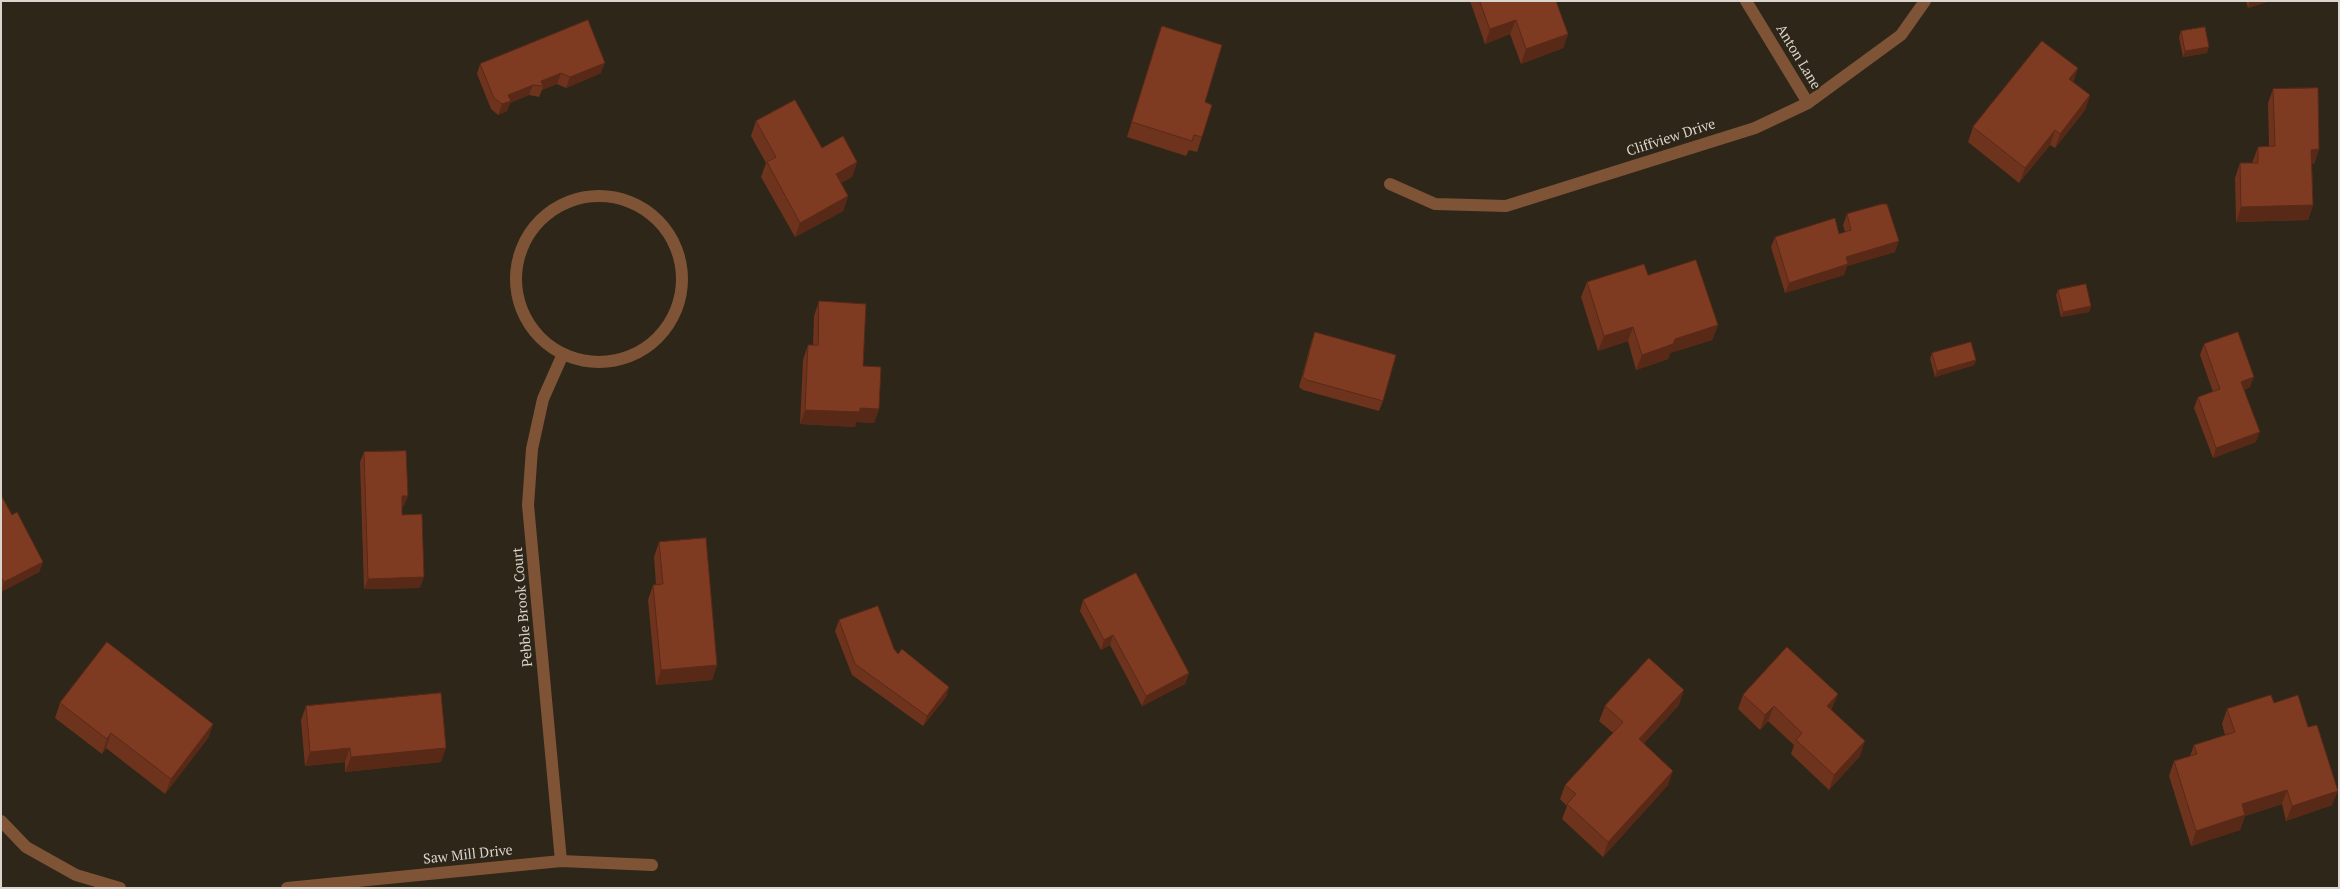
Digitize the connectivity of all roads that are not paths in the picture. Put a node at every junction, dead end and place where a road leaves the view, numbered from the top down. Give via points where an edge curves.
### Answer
1 (1746, 1) edge
2 (1925, 1) edge
3 (1808, 103) junction
4 (1390, 184) dead end
5 (563, 354) junction
6 (1, 821) edge
7 (561, 861) junction
8 (652, 865) dead end
9 (120, 888) edge
10 (287, 888) edge

1 - 3 street, Anton Lane
2 - 3 street, Cliffview Drive via 1901,35
3 - 4 street, Cliffview Drive via 1755,128 1506,206 1435,204
5 - 5 street via 593,363 625,359 653,344 674,319 683,275 678,250 660,222 635,203 604,196 572,200 545,216 525,241 516,271 519,302 537,335
5 - 7 street, Pebble Brook Court via 543,399 532,449 528,505
6 - 9 street via 26,847 76,875
7 - 8 street, Saw Mill Drive
7 - 10 street, Saw Mill Drive

